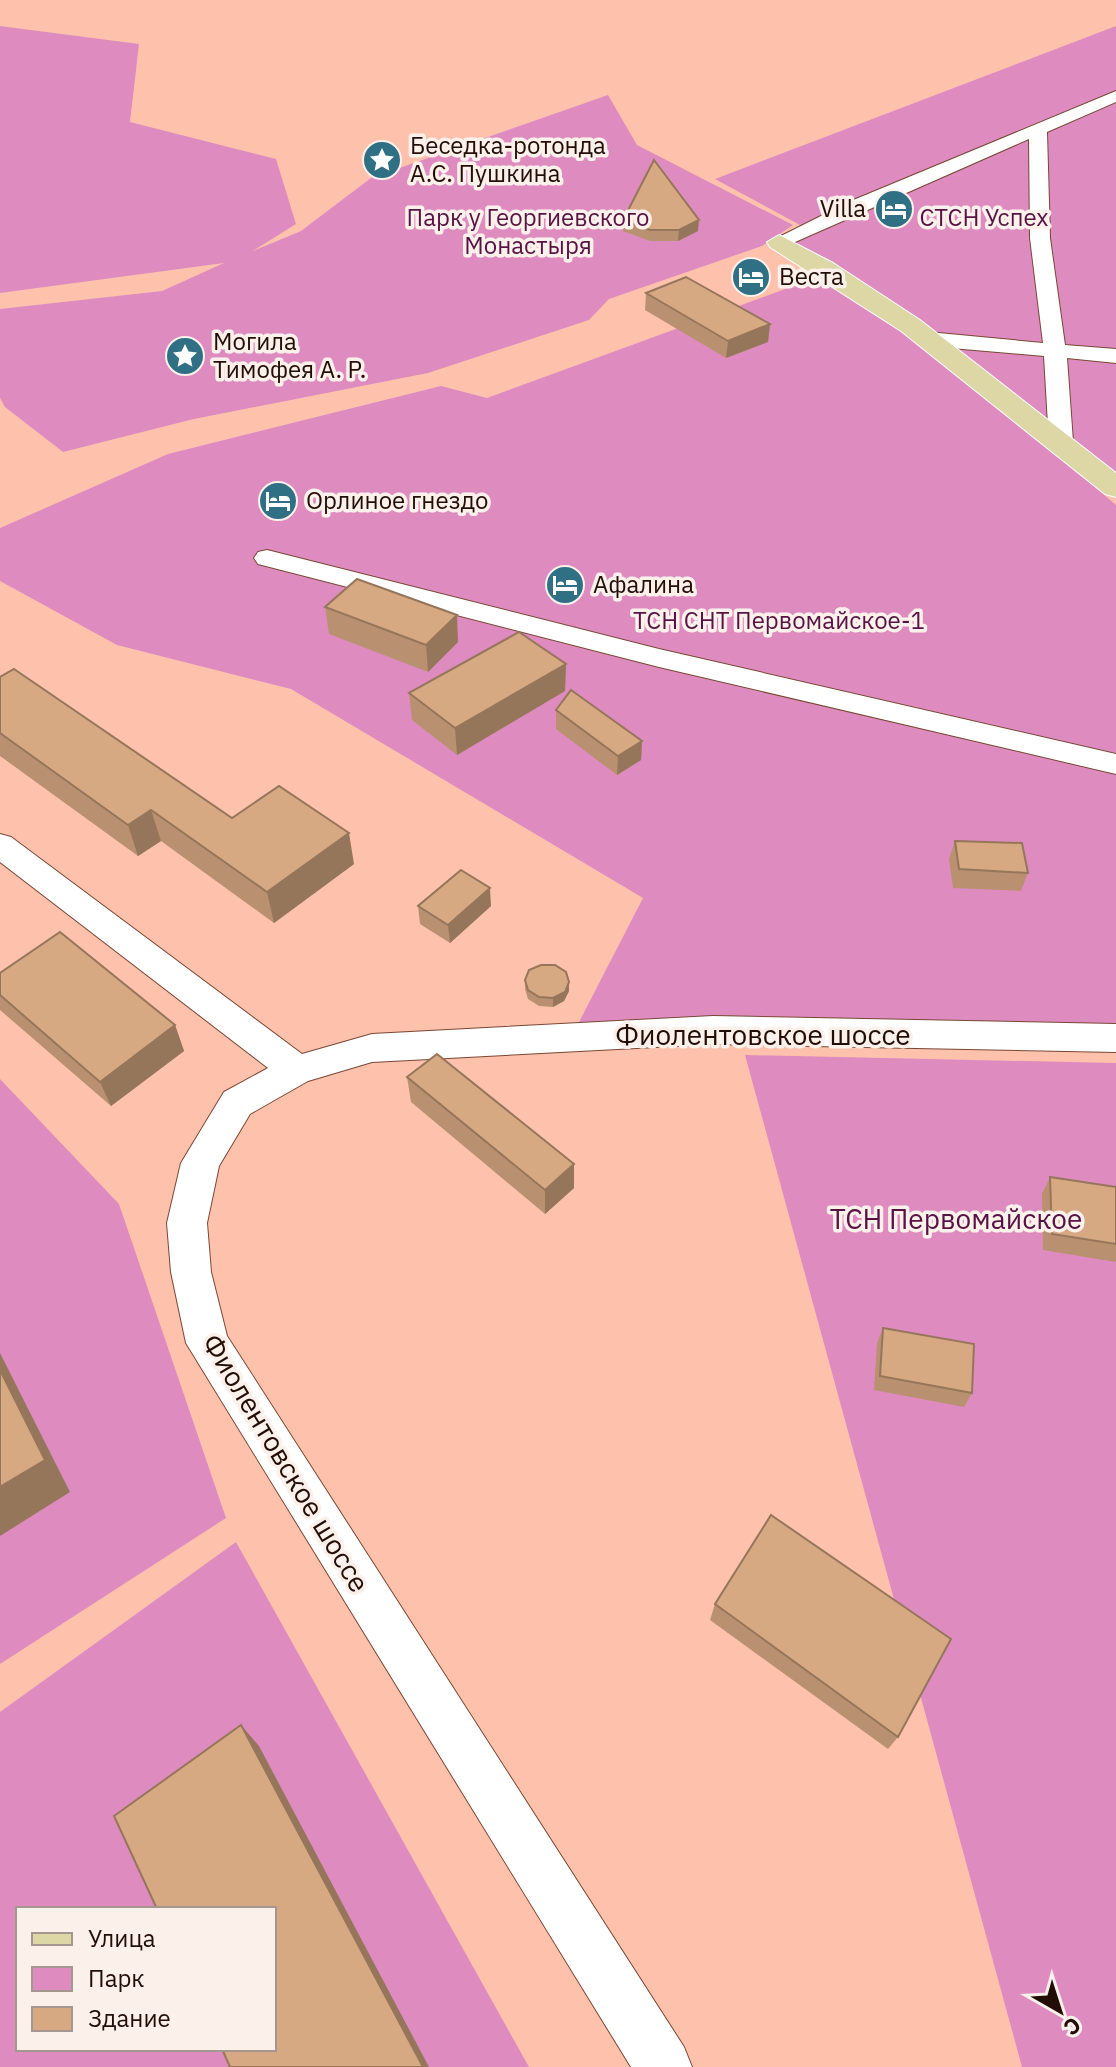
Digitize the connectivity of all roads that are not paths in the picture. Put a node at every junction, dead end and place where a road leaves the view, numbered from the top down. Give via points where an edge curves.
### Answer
1 (1116, 96) edge
2 (1038, 132) junction
3 (779, 242) joint
4 (928, 339) junction
5 (1055, 350) junction
6 (1116, 356) edge
7 (1061, 442) junction
8 (1116, 488) edge
9 (267, 558) dead end
10 (1116, 764) edge
11 (0, 845) edge
12 (1116, 1038) edge
13 (297, 1070) junction
14 (664, 2067) edge

1 - 2 street
2 - 3 street
2 - 5 street via 1040,238
3 - 4 main road
4 - 5 street
4 - 7 main road
5 - 6 street
5 - 7 street
7 - 8 main road
9 - 10 street via 659,658
11 - 13 street
12 - 13 street, Фиолентовское шоссе via 713,1030 372,1048
13 - 14 street, Фиолентовское шоссе via 237,1103 200,1163 187,1223 191,1272 207,1343

